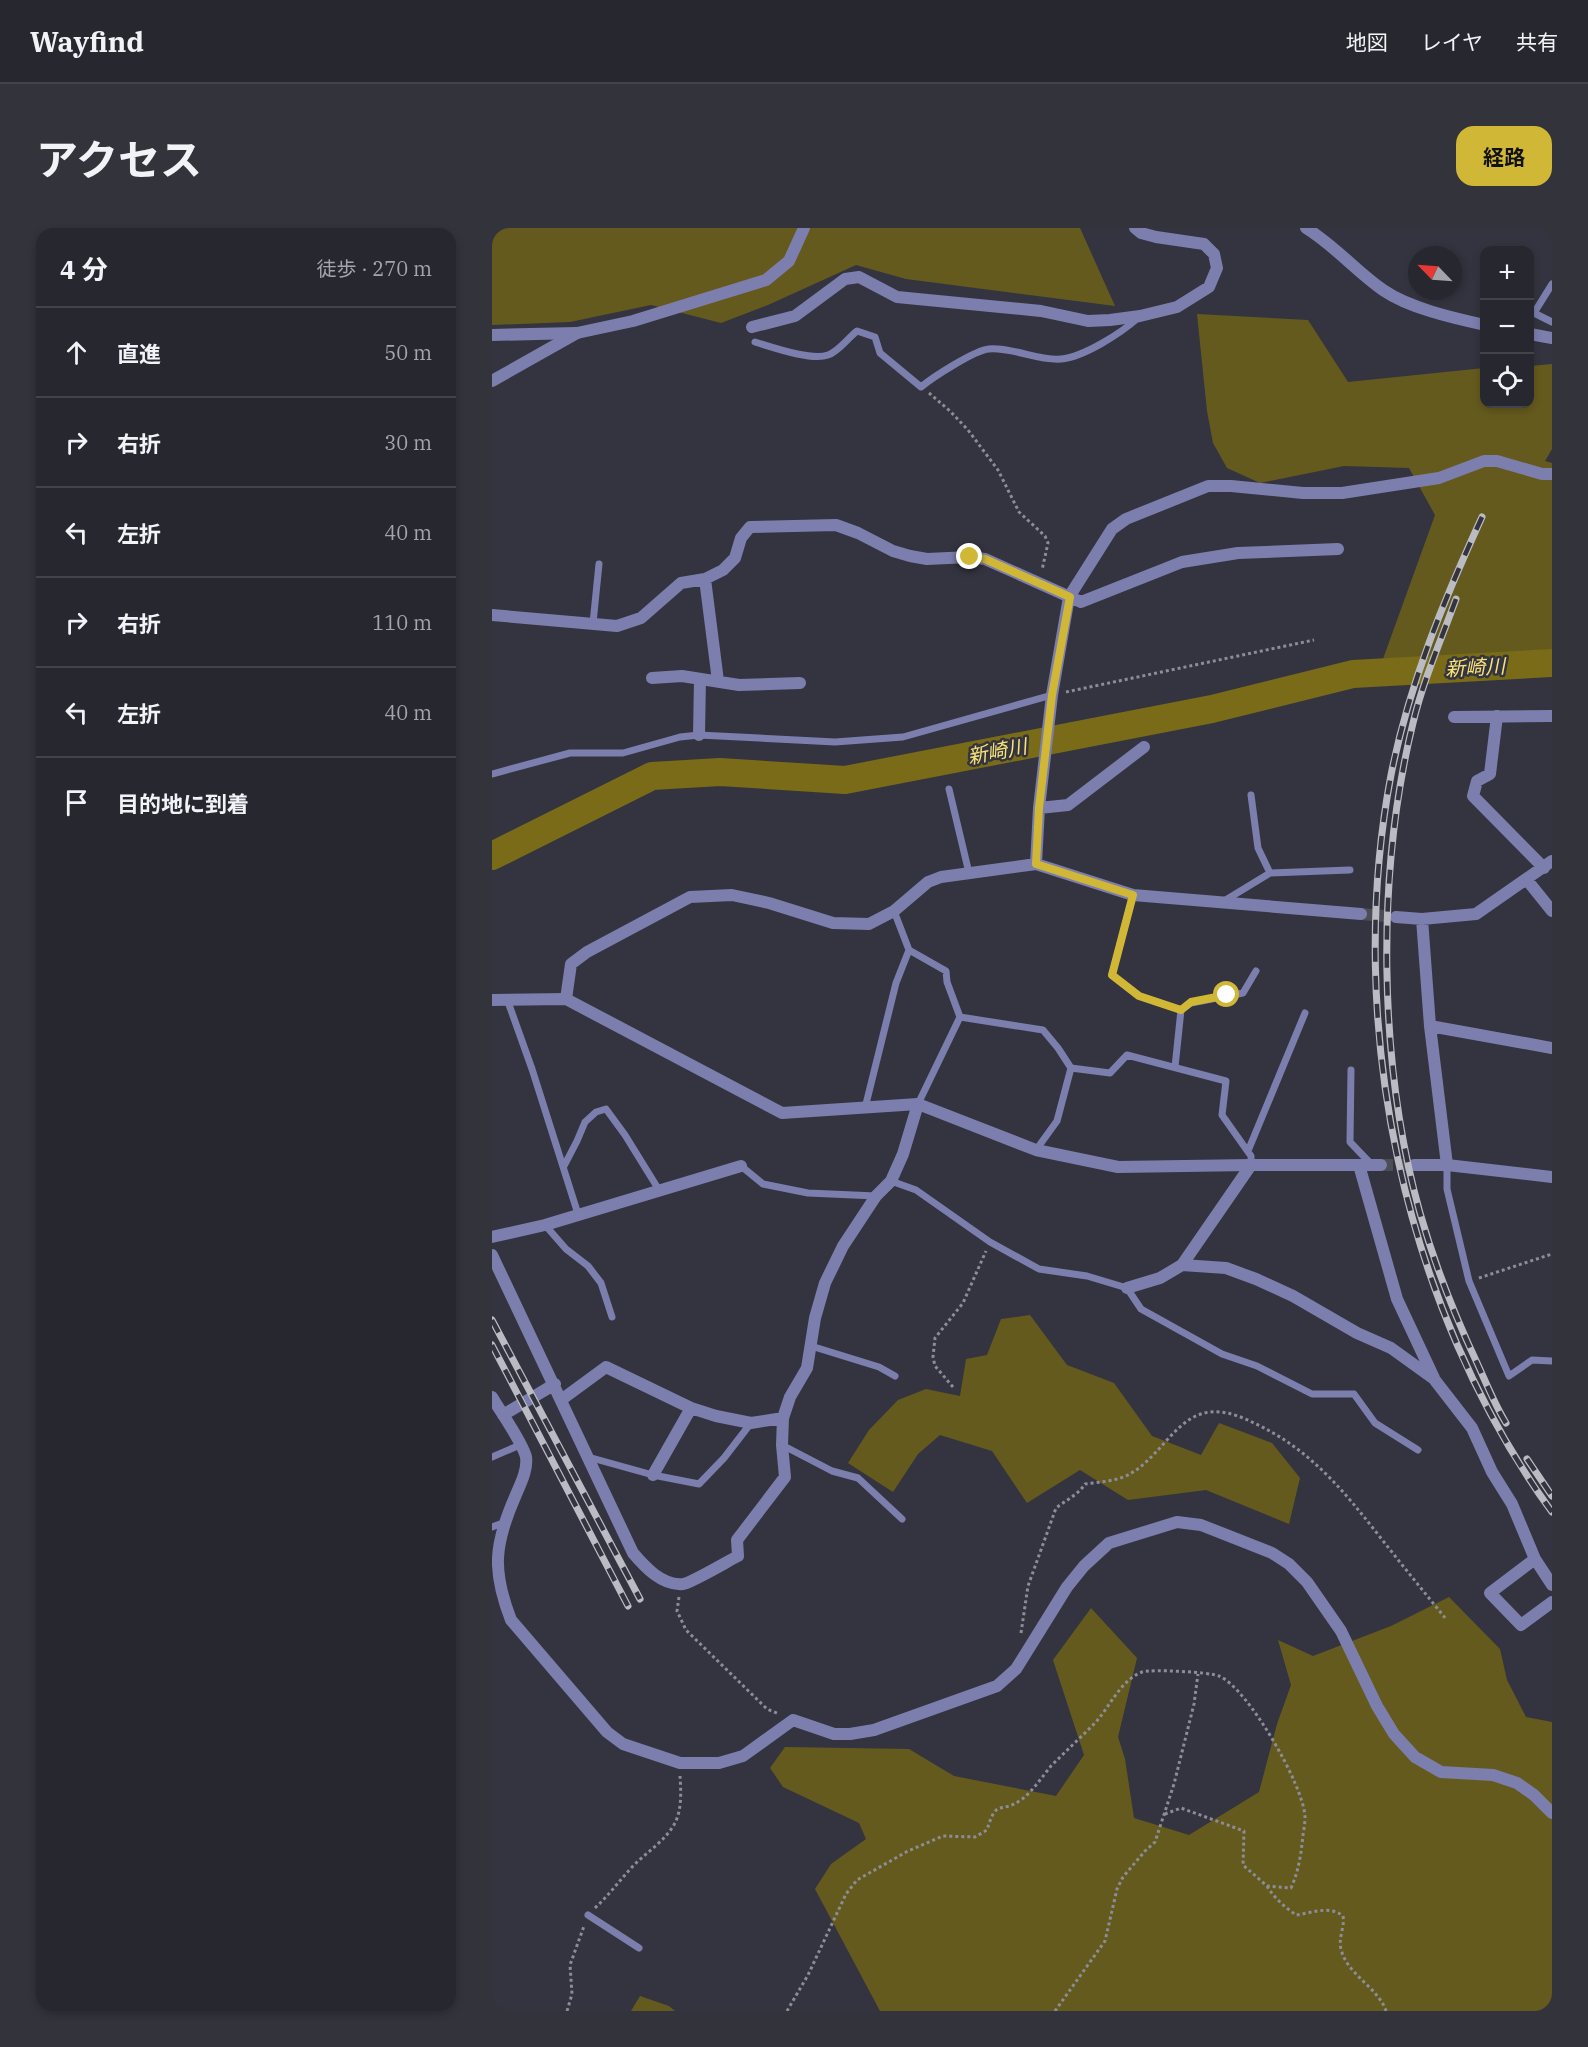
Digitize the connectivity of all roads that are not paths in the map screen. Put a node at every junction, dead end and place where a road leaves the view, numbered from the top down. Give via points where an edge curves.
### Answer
1 (804, 228) edge
2 (1135, 228) edge
3 (1306, 228) edge
4 (1552, 284) edge
5 (1140, 316) junction
6 (1552, 322) edge
7 (1480, 324) edge
8 (752, 327) dead end
9 (577, 333) junction
10 (492, 335) edge
11 (1534, 335) edge
12 (1552, 338) edge
13 (755, 342) dead end
14 (492, 381) edge
15 (1552, 474) edge
16 (1338, 549) dead end
17 (599, 564) dead end
18 (705, 579) junction
19 (1070, 597) junction
20 (492, 615) edge
21 (593, 623) junction
22 (652, 678) dead end
23 (700, 679) junction
24 (718, 681) junction
25 (801, 683) dead end
26 (1052, 695) junction
27 (1497, 716) junction
28 (1552, 716) edge
29 (1454, 717) dead end
30 (699, 735) junction
31 (1144, 747) dead end
32 (492, 774) edge
33 (949, 789) dead end
34 (1251, 795) dead end
35 (1039, 808) junction
36 (1036, 864) junction
37 (1548, 864) edge
38 (1350, 870) dead end
39 (969, 873) junction
40 (1270, 873) junction
41 (1527, 880) junction
42 (1133, 895) junction
43 (1224, 901) junction
44 (894, 911) junction
45 (1552, 911) edge
46 (1361, 914) tunnel mouth
47 (1396, 917) tunnel mouth
48 (1422, 920) junction
49 (909, 950) junction
50 (1256, 971) dead end
51 (507, 999) junction
52 (566, 999) junction
53 (492, 1000) edge
54 (1181, 1010) junction
55 (1305, 1013) dead end
56 (960, 1017) junction
57 (1430, 1026) junction
58 (1552, 1048) edge
59 (1175, 1067) junction
60 (1071, 1068) junction
61 (1351, 1070) dead end
62 (918, 1104) junction
63 (865, 1108) junction
64 (1036, 1150) junction
65 (1248, 1151) junction
66 (1251, 1165) junction
67 (1359, 1165) junction
68 (1376, 1165) joint
69 (1414, 1165) tunnel mouth
70 (1447, 1165) junction
71 (564, 1166) junction
72 (741, 1166) joint
73 (1552, 1177) edge
74 (891, 1181) junction
75 (659, 1190) junction
76 (876, 1196) junction
77 (578, 1214) junction
78 (545, 1225) junction
79 (492, 1237) edge
80 (492, 1255) edge
81 (1182, 1265) junction
82 (1127, 1288) junction
83 (612, 1317) dead end
84 (811, 1346) junction
85 (1552, 1361) edge
86 (895, 1376) dead end
87 (1434, 1379) junction
88 (555, 1384) junction
89 (492, 1397) edge
90 (561, 1400) junction
91 (691, 1408) junction
92 (503, 1415) junction
93 (783, 1418) junction
94 (751, 1423) junction
95 (520, 1445) junction
96 (782, 1445) junction
97 (1418, 1450) dead end
98 (492, 1457) edge
99 (588, 1457) junction
100 (653, 1475) junction
101 (902, 1519) dead end
102 (497, 1525) edge
103 (1535, 1559) junction
104 (1552, 1585) edge
105 (1552, 1602) edge
106 (1552, 1813) edge
107 (588, 1915) road end
108 (639, 1948) dead end

1 - 9 street via 789,261 766,280 633,321
2 - 5 street via 1156,237 1204,244 1214,254 1217,268 1209,287 1198,295 1177,307
3 - 7 street via 1326,240 1383,290 1410,304
4 - 6 lane via 1534,313
5 - 8 street via 1088,321 1041,311 897,297 859,277 845,279 795,316
5 - 13 lane via 1124,330 1073,356 1061,359 987,349 951,366 921,387 880,353 875,337 866,333 857,331 831,355 822,356
9 - 10 street
9 - 14 street
11 - 12 street
15 - 19 street via 1484,461 1439,478 1342,493 1208,486 1126,519 1112,529
16 - 19 street via 1238,553 1182,562 1081,602
17 - 21 lane
18 - 19 street via 735,558 741,538 750,527 836,525 910,556 985,559
18 - 21 street via 681,583 641,618 617,626
18 - 24 street
19 - 26 street
20 - 21 street
22 - 23 street
23 - 24 street
23 - 30 street
24 - 25 street via 739,685
26 - 30 lane via 903,737 835,742
26 - 35 street
27 - 28 street
27 - 29 street
27 - 37 street via 1490,774 1477,781 1473,796
30 - 32 lane via 623,753 570,753
31 - 35 street via 1068,806
33 - 39 lane
34 - 40 lane via 1258,848
35 - 36 street
36 - 39 street
36 - 42 street
37 - 41 street
38 - 40 lane
39 - 44 street via 928,882
40 - 43 lane
41 - 45 street
41 - 48 street via 1476,914
42 - 43 street
42 - 54 lane via 1112,975 1139,996
43 - 46 street
44 - 49 lane
44 - 52 street via 869,924 833,923 732,895 690,897 571,964
47 - 48 street
48 - 57 street
49 - 56 lane via 946,971
49 - 63 lane via 896,983
50 - 54 lane via 1243,993 1191,1002
51 - 52 street
51 - 53 street
51 - 71 lane
52 - 63 street via 782,1113
54 - 59 lane
55 - 65 lane
56 - 60 lane via 1043,1030
56 - 62 lane
57 - 58 street
57 - 70 street
59 - 60 lane via 1126,1055 1110,1073
59 - 65 lane via 1226,1082 1222,1115
60 - 64 lane via 1056,1121
61 - 68 lane via 1350,1142
62 - 63 street
62 - 64 street
62 - 74 street
64 - 66 street via 1118,1167
65 - 66 lane
66 - 67 street
66 - 81 street
67 - 68 street
67 - 87 street via 1397,1299
69 - 70 street
70 - 73 street
70 - 85 lane via 1447,1189 1469,1281 1509,1376 1532,1360
71 - 75 lane via 585,1122 606,1109
71 - 77 lane
72 - 75 street
72 - 76 lane via 763,1184 808,1193
74 - 76 street
74 - 82 lane via 916,1190 990,1242 1039,1269 1087,1276
75 - 77 street
76 - 84 street via 843,1246 825,1283
77 - 78 street
78 - 79 street
78 - 83 lane via 601,1283
80 - 88 street
81 - 82 street via 1160,1278
81 - 87 street via 1226,1268 1275,1287 1391,1348
82 - 97 lane via 1141,1310 1222,1354 1257,1366 1312,1394 1354,1394 1375,1423
84 - 86 lane via 879,1366
84 - 93 street via 807,1368
87 - 103 street via 1472,1428 1512,1504
88 - 90 street
88 - 92 street
89 - 92 street
90 - 91 street via 606,1367
90 - 99 street
91 - 94 street
91 - 100 street
92 - 95 street
93 - 94 street
93 - 96 street
94 - 100 lane via 699,1484
95 - 98 lane
95 - 102 street via 526,1466
96 - 99 street via 785,1477 737,1540 738,1556 684,1584 662,1580 633,1553
96 - 101 lane via 832,1471 858,1478
99 - 100 lane
102 - 106 street via 497,1583 511,1620 607,1732 623,1744 680,1762 719,1763 743,1756 793,1720 834,1734 850,1734 874,1730 997,1686 1016,1669 1067,1587 1109,1543 1177,1522 1201,1525 1272,1553 1307,1582 1341,1631 1394,1734 1415,1757 1441,1772 1492,1775 1517,1783
103 - 104 street
103 - 105 street via 1490,1593 1521,1625
107 - 108 lane

